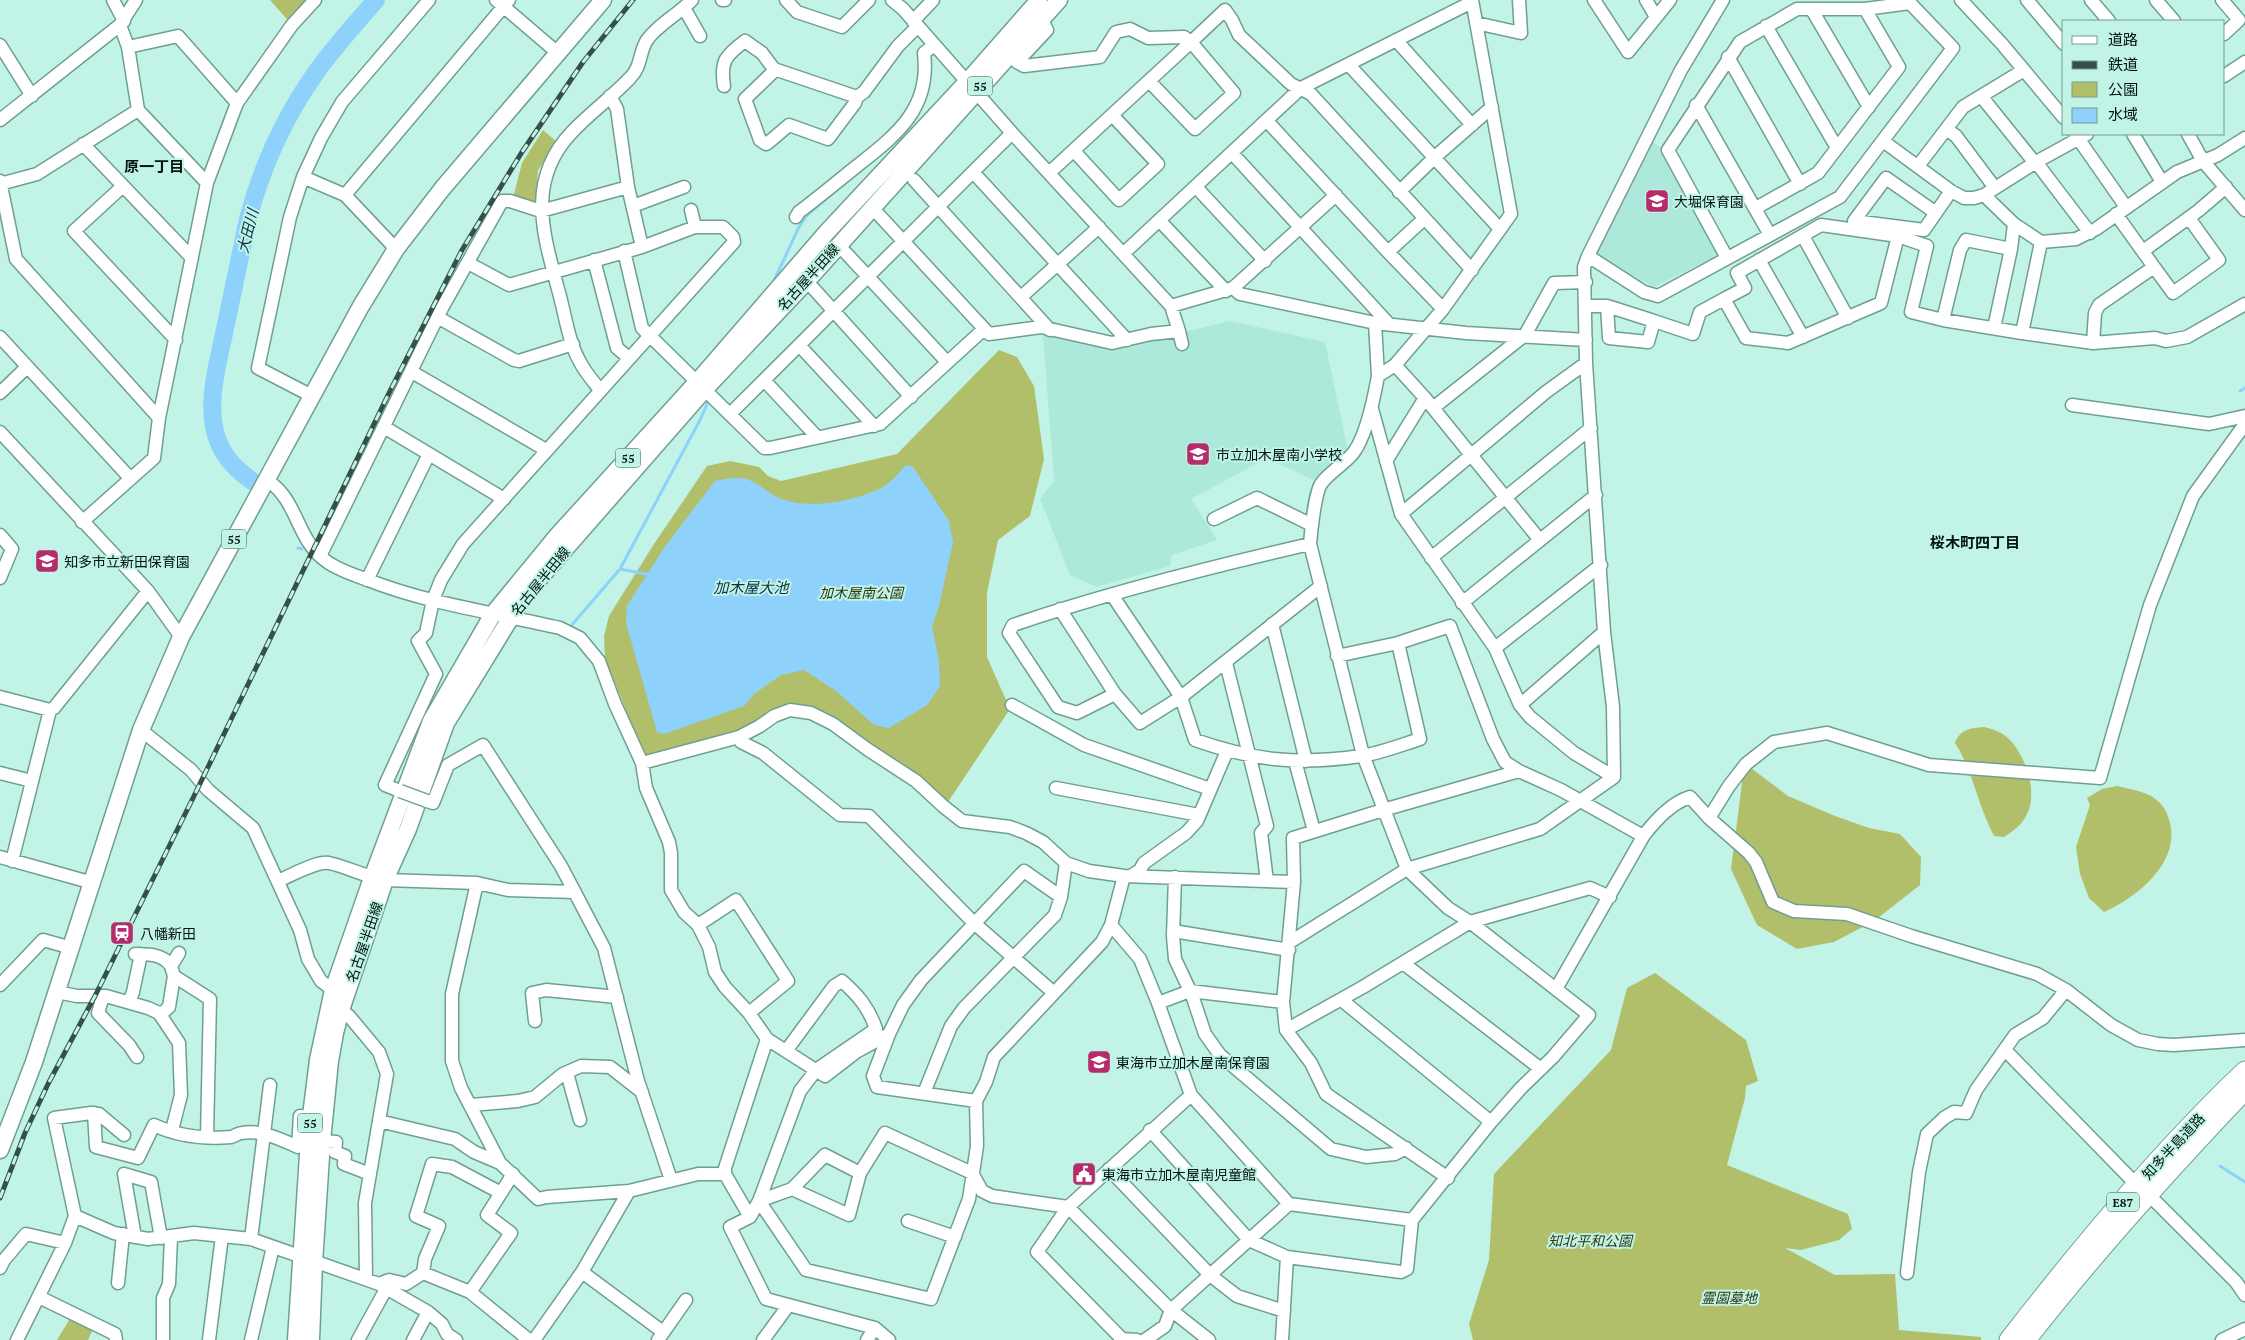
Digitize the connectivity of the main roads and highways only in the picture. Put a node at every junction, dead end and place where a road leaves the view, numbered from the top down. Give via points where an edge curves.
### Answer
1 (603, 0) edge
2 (1039, 0) edge
3 (1058, 0) edge
4 (971, 87) junction
5 (702, 385) junction
6 (378, 879) junction
7 (2245, 1070) edge
8 (2245, 1090) edge
9 (0, 1150) edge
10 (308, 1260) junction
11 (296, 1340) edge
12 (311, 1340) edge
13 (2009, 1340) edge
14 (2026, 1340) edge

1 - 9 main road, 55 via 442,189 396,249 361,306 181,637 141,730 72,948
2 - 4 main road, 名古屋半田線 / 55
3 - 4 main road, 名古屋半田線 / 55 via 1042,20
4 - 5 main road, 名古屋半田線 / 55 via 826,233
5 - 6 main road, 名古屋半田線 / 55 via 524,596 446,723 408,829
5 - 6 main road, 名古屋半田線 / 55 via 558,536 493,614 431,721
6 - 10 main road, 名古屋半田線 / 55 via 330,1061
6 - 10 main road, 名古屋半田線 / 55 via 333,990 318,1060 311,1117
7 - 13 highway, 知多半島道路 / E87 via 2172,1146
8 - 14 highway, 知多半島道路 / E87 via 2112,1234
10 - 11 main road, 名古屋半田線 / 55
10 - 12 main road, 名古屋半田線 / 55

